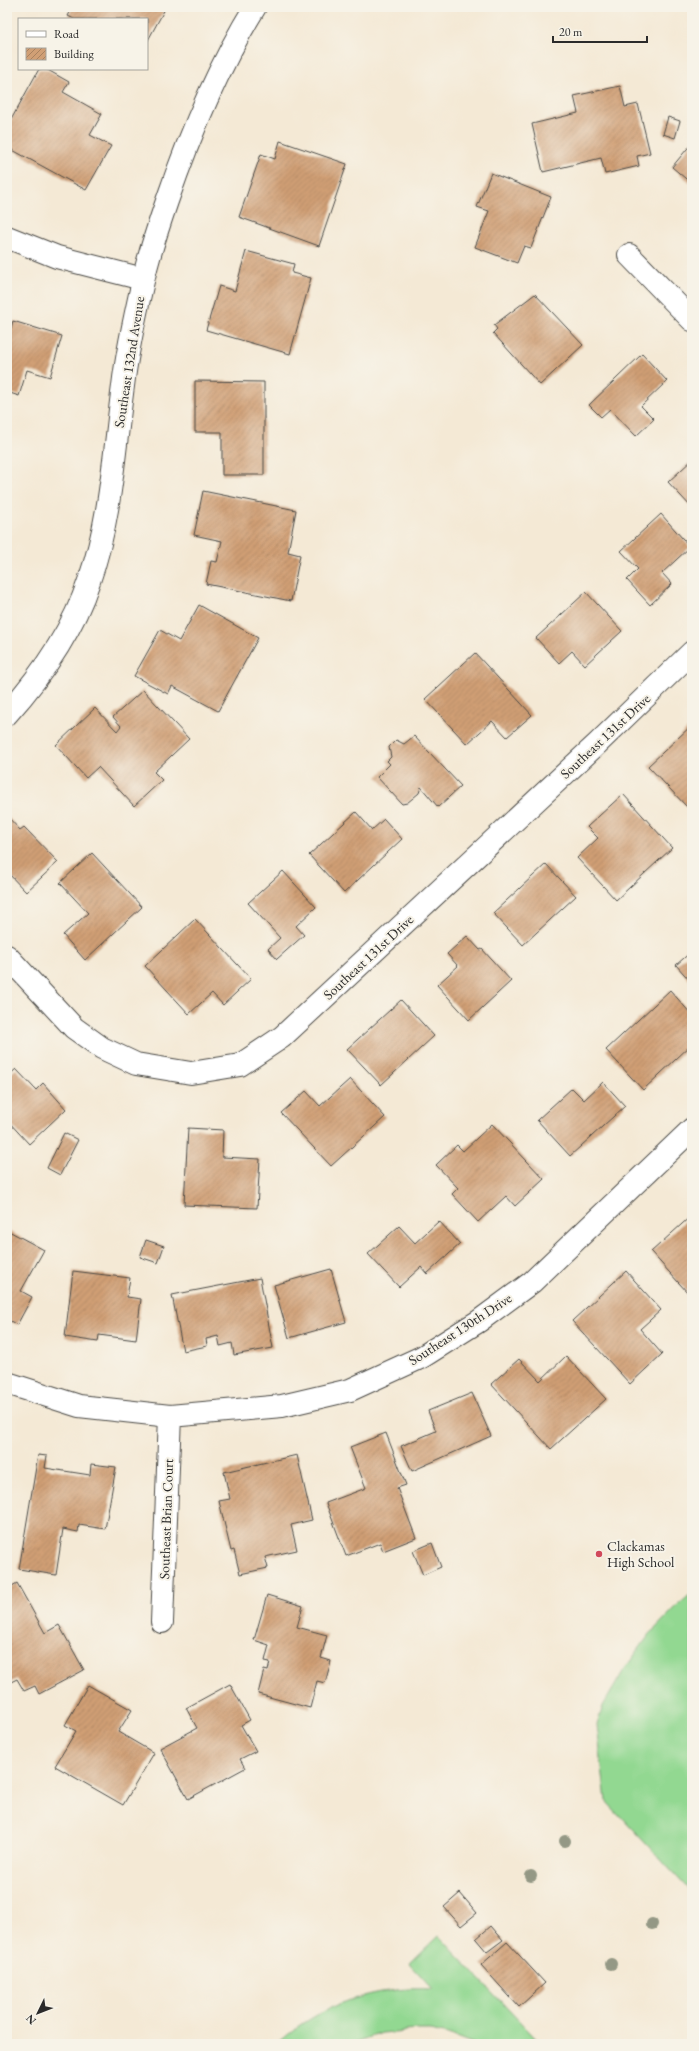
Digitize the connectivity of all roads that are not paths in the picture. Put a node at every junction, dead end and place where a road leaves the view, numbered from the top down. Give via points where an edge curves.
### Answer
1 (255, 7) edge
2 (7, 237) edge
3 (629, 255) dead end
4 (143, 279) junction
5 (692, 320) edge
6 (692, 652) edge
7 (7, 714) edge
8 (7, 956) edge
9 (692, 1129) edge
10 (7, 1383) edge
11 (170, 1416) junction
12 (162, 1622) dead end

1 - 4 street, Southeast 132nd Avenue via 197,123 164,212
2 - 4 street via 57,257
3 - 5 street
4 - 7 street, Southeast 132nd Avenue via 123,384 109,502 95,562 82,600 62,639 39,674
6 - 8 street, Southeast 131st Drive via 586,755 282,1037 240,1065 191,1073 136,1064 102,1048 74,1028
9 - 11 street, Southeast 130th Drive via 532,1282 479,1321 422,1357 350,1390 282,1406
10 - 11 street, Southeast 130th Drive via 79,1406
11 - 12 street, Southeast Brian Court

